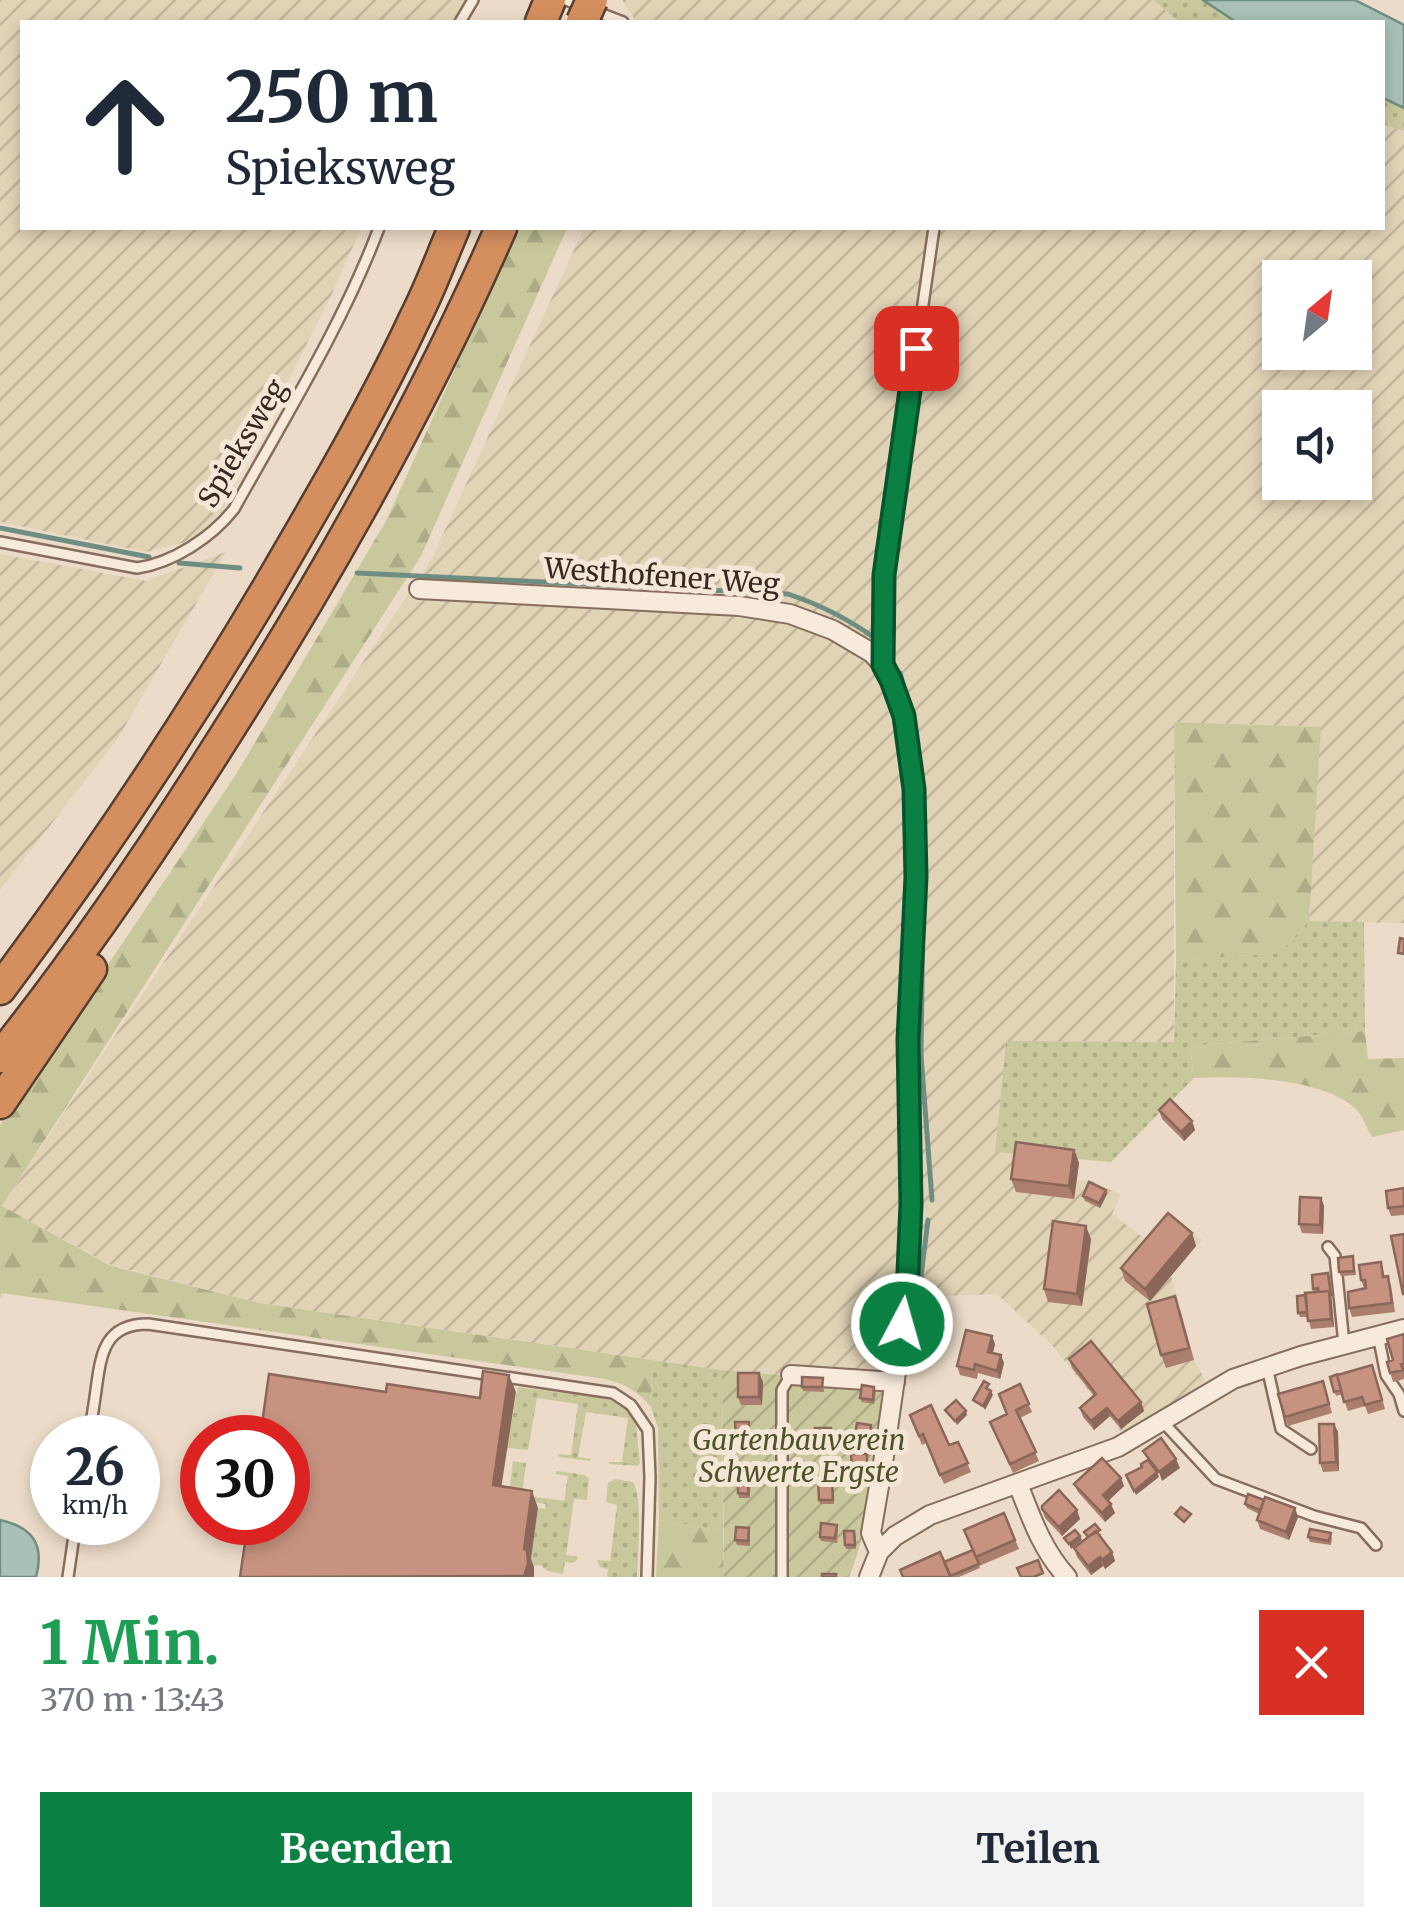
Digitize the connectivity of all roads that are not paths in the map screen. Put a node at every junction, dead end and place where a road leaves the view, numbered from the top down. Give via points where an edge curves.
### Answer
1 (551, 8) edge
2 (613, 20) edge
3 (379, 230) edge
4 (453, 230) edge
5 (500, 230) edge
6 (934, 230) edge
7 (0, 542) edge
8 (418, 589) dead end
9 (883, 665) junction
10 (188, 794) junction
11 (0, 989) edge
12 (0, 1056) edge
13 (0, 1103) edge
14 (1328, 1247) dead end
15 (1404, 1328) edge
16 (1378, 1336) junction
17 (1344, 1344) junction
18 (1266, 1367) junction
19 (791, 1374) joint
20 (894, 1382) junction
21 (1404, 1410) edge
22 (92, 1415) edge
23 (1162, 1421) junction
24 (1311, 1449) dead end
25 (1018, 1484) junction
26 (73, 1545) edge
27 (1376, 1545) dead end
28 (878, 1552) junction
29 (68, 1577) edge
30 (647, 1577) edge
31 (782, 1577) edge
32 (869, 1577) edge
33 (1067, 1577) edge

1 - 2 lane
3 - 7 lane, Spieksweg via 296,397 222,524 155,566 138,568
4 - 11 highway via 364,418 199,703
5 - 10 highway via 363,505
6 - 9 lane via 884,575
8 - 9 street, Westhofener Weg via 790,614 833,630
9 - 20 street via 904,716 916,877 908,1040 911,1204
10 - 12 highway
10 - 13 highway via 88,974
14 - 17 lane via 1335,1256
15 - 16 street
16 - 17 street
16 - 21 lane via 1386,1375
17 - 18 street
18 - 23 street
18 - 24 lane via 1281,1429
19 - 20 street
19 - 31 lane via 782,1390
20 - 28 street via 871,1533
22 - 30 lane via 108,1341 136,1324 613,1392 632,1405 648,1430
23 - 25 street via 1118,1447
23 - 27 lane via 1216,1479 1361,1528
25 - 28 street via 930,1515
25 - 33 street via 1039,1536
26 - 29 lane
28 - 32 street

